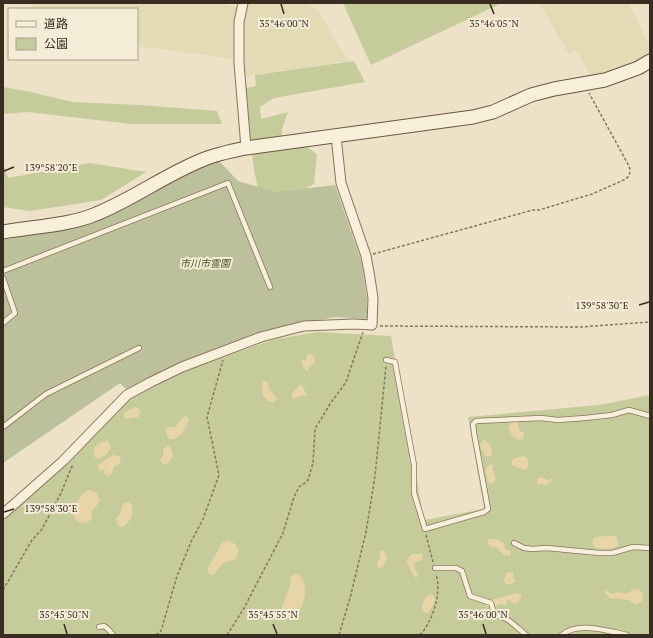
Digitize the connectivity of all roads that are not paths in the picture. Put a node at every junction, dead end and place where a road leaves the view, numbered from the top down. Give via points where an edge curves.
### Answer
1 (243, 3) edge
2 (650, 60) edge
3 (336, 136) junction
4 (246, 148) junction
5 (3, 232) edge
6 (3, 271) edge
7 (3, 278) edge
8 (270, 287) dead end
9 (3, 323) edge
10 (139, 348) dead end
11 (386, 360) road end
12 (650, 416) edge
13 (3, 427) edge
14 (3, 514) edge
15 (514, 543) dead end
16 (650, 548) edge
17 (435, 568) road end
18 (99, 627) dead end
19 (112, 635) edge
20 (526, 635) edge
21 (562, 635) edge
22 (627, 635) edge

1 - 4 street via 239,22 239,63
2 - 3 street via 638,68 612,78 531,95 493,112 473,117
3 - 4 street
3 - 14 street via 341,183 366,256 372,298 369,325 304,326 261,338 182,367 127,395 63,461
4 - 5 street via 202,160 94,215
6 - 8 lane via 228,183
7 - 9 lane via 15,313
10 - 13 lane via 46,394
11 - 12 lane via 395,362 414,465 414,493 425,529 488,509 474,433 473,424 476,421 541,418 558,420 612,415 629,410
15 - 16 lane via 532,549 600,553 612,553 633,547
17 - 20 lane via 462,570 470,596 491,604 499,617 508,619
18 - 19 lane via 104,626
21 - 22 lane via 575,628 600,629

